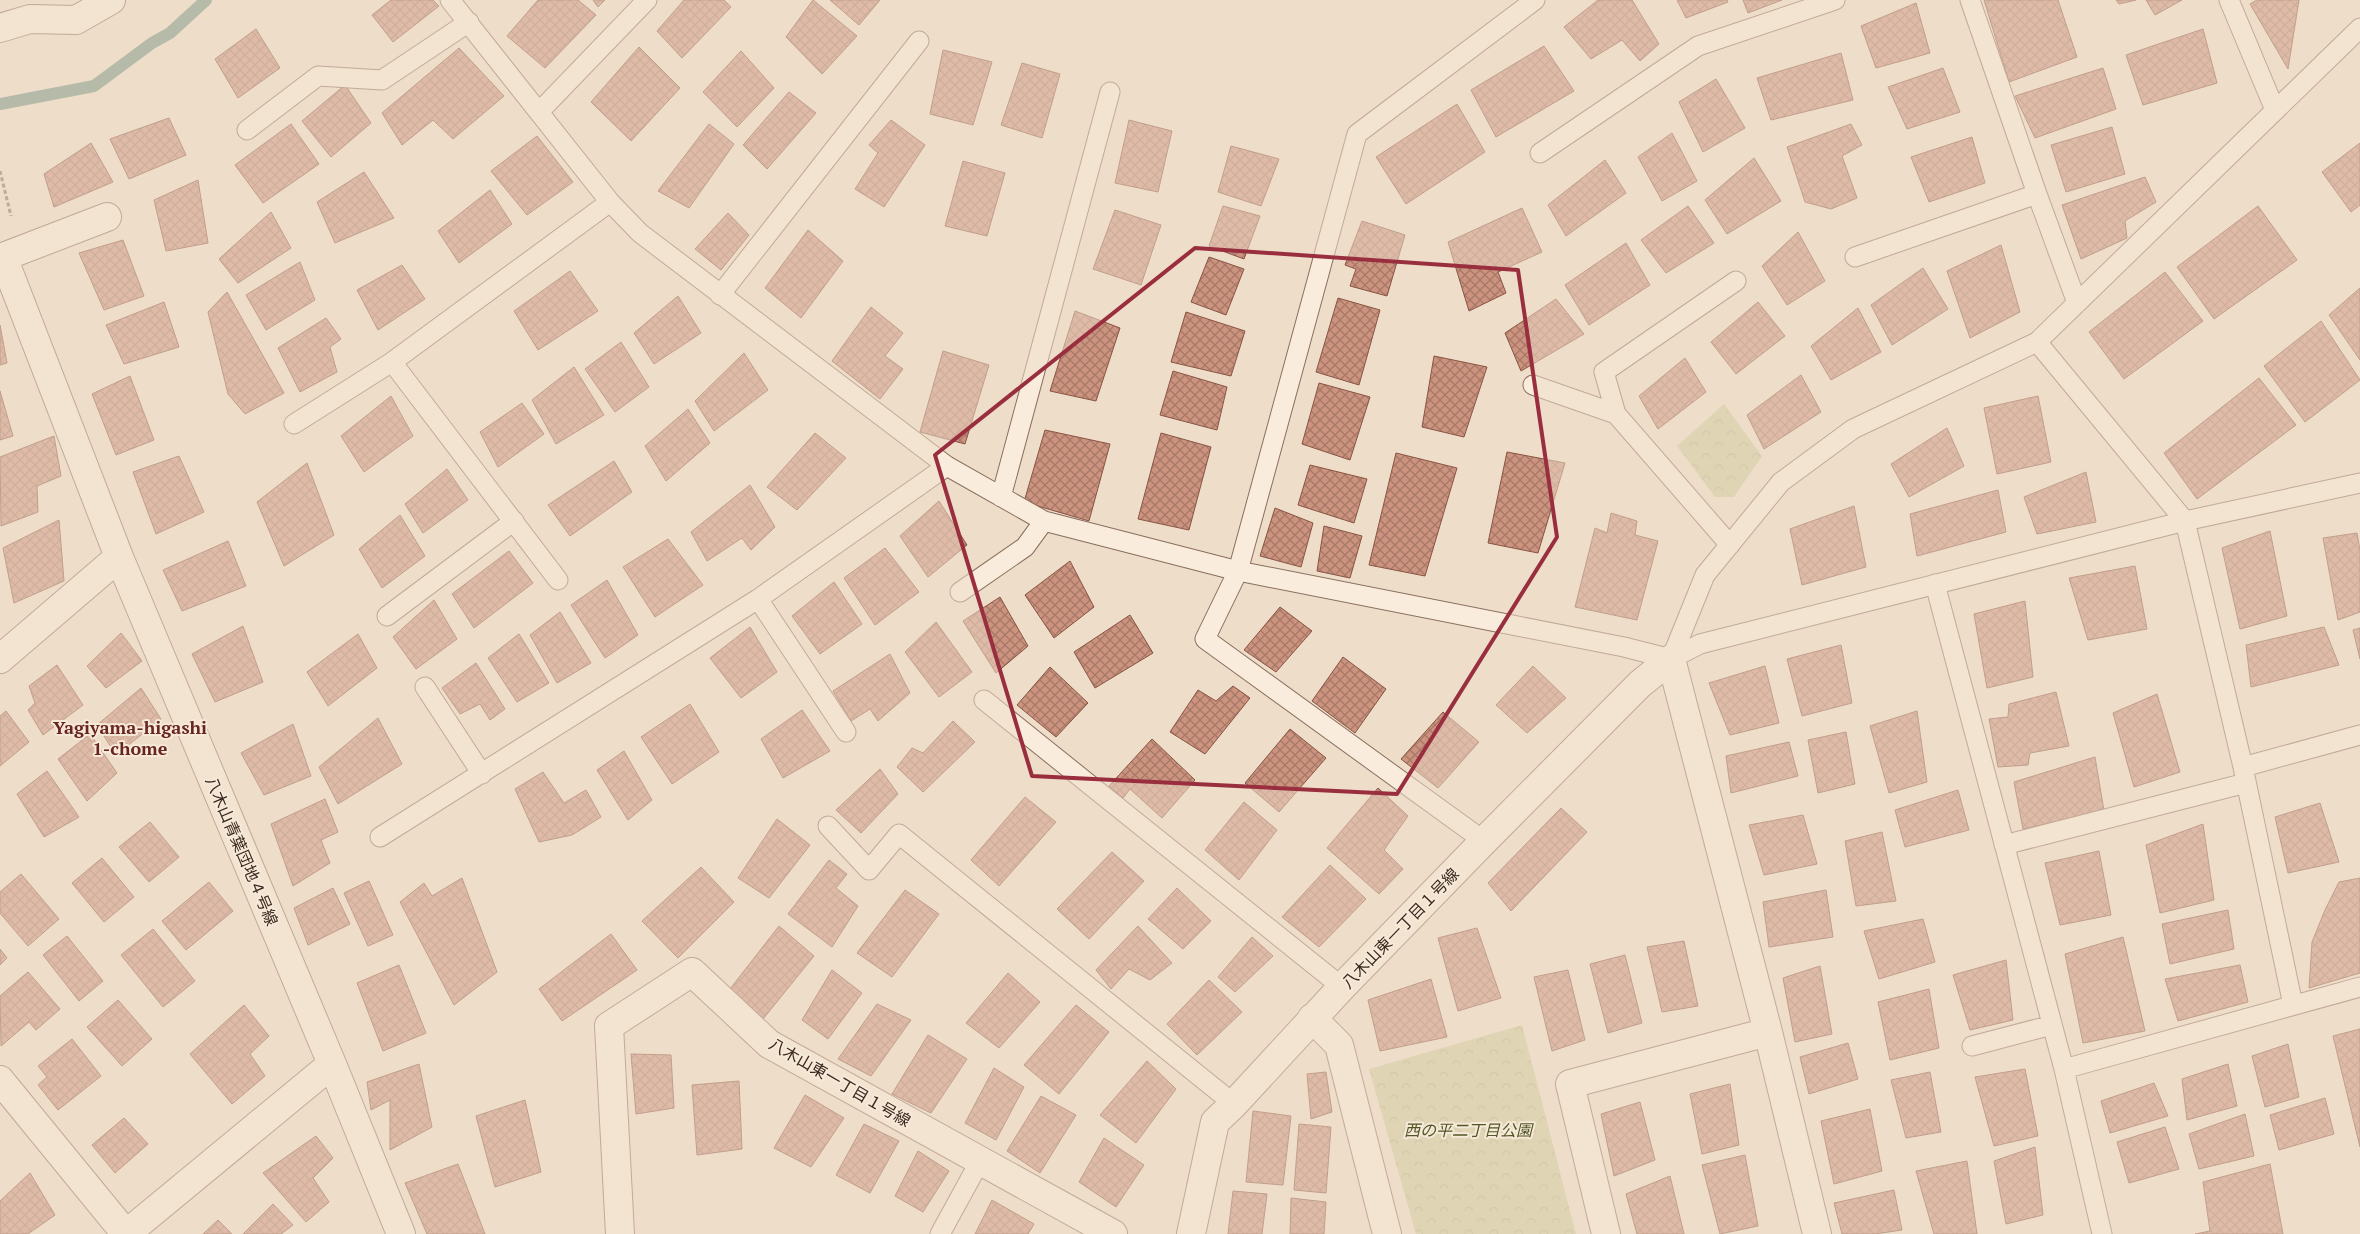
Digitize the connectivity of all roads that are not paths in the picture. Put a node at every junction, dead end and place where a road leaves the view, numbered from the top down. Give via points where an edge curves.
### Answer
1 (111, 0) edge
2 (450, 0) edge
3 (647, 0) edge
4 (1535, 0) edge
5 (1835, 0) edge
6 (1970, 0) edge
7 (2229, 0) edge
8 (469, 22) junction
9 (0, 28) edge
10 (2360, 28) edge
11 (919, 41) dead end
12 (1110, 92) dead end
13 (2275, 110) junction
14 (539, 112) junction
15 (247, 130) dead end
16 (1540, 153) dead end
17 (2037, 194) junction
18 (610, 202) junction
19 (107, 217) dead end
20 (1855, 256) dead end
21 (1736, 282) dead end
22 (720, 295) junction
23 (2077, 303) junction
24 (2038, 342) junction
25 (392, 362) junction
26 (1533, 385) dead end
27 (1616, 414) junction
28 (294, 424) dead end
29 (947, 466) junction
30 (2360, 483) edge
31 (1001, 496) junction
32 (514, 521) junction
33 (1044, 521) junction
34 (2185, 521) junction
35 (1730, 545) junction
36 (119, 557) junction
37 (1238, 571) junction
38 (558, 580) dead end
39 (1935, 584) junction
40 (960, 592) dead end
41 (758, 599) junction
42 (387, 616) dead end
43 (1671, 658) junction
44 (0, 659) edge
45 (425, 687) dead end
46 (984, 700) dead end
47 (846, 732) dead end
48 (2360, 735) edge
49 (482, 774) junction
50 (2245, 775) junction
51 (828, 826) dead end
52 (380, 837) dead end
53 (1484, 841) junction
54 (2004, 845) junction
55 (1342, 987) junction
56 (2360, 987) edge
57 (2293, 1005) junction
58 (1312, 1018) junction
59 (2052, 1025) junction
60 (1768, 1032) junction
61 (1972, 1046) dead end
62 (332, 1064) junction
63 (2064, 1069) junction
64 (0, 1080) edge
65 (1234, 1104) junction
66 (980, 1161) junction
67 (2098, 1233) edge
68 (126, 1234) edge
69 (401, 1234) edge
70 (620, 1234) edge
71 (940, 1234) edge
72 (1113, 1234) edge
73 (1191, 1234) edge
74 (1387, 1234) edge
75 (1606, 1234) edge
76 (1817, 1234) edge

1 - 9 street via 76,20 30,19
2 - 8 lane
3 - 14 lane
4 - 37 lane via 1357,134
5 - 16 lane via 1698,46
6 - 17 lane
7 - 13 lane
8 - 14 lane
8 - 15 lane via 382,80 318,76
10 - 13 lane
11 - 22 lane
12 - 31 lane
13 - 23 lane
14 - 18 lane
17 - 20 lane
17 - 23 lane
18 - 22 lane via 640,233
18 - 25 lane
19 - 36 street, 八木山青葉団地４号線 via 3,257
21 - 27 lane via 1604,372
22 - 29 lane
23 - 24 lane
24 - 34 lane
24 - 35 lane via 1853,429 1781,482
25 - 28 lane
25 - 32 lane
26 - 27 lane
27 - 35 lane
29 - 31 lane
29 - 41 lane
30 - 34 lane
31 - 33 lane
32 - 38 lane
32 - 42 lane
33 - 37 lane
33 - 40 lane via 1025,547
34 - 39 lane
34 - 50 lane
35 - 43 lane via 1705,575
36 - 44 street
36 - 62 street, 八木山青葉団地４号線
37 - 43 lane
37 - 53 lane via 1205,639
39 - 43 lane via 1700,644
39 - 54 lane
41 - 47 lane
41 - 49 lane
43 - 53 street, 八木山東一丁目１号線 via 1640,684
43 - 60 street
45 - 49 lane
46 - 55 lane
48 - 50 lane
49 - 52 lane
50 - 54 lane
50 - 57 lane
51 - 65 lane via 869,870 899,834
53 - 55 street, 八木山東一丁目１号線
54 - 59 lane
55 - 58 street, 八木山東一丁目１号線
56 - 57 lane
57 - 63 lane
58 - 65 street, 八木山東一丁目１号線
58 - 74 street via 1339,1045
59 - 61 lane
59 - 63 lane
60 - 75 street via 1570,1084
60 - 76 street
62 - 68 street
62 - 69 street, 八木山青葉団地４号線
63 - 67 lane
64 - 68 street
65 - 73 street, 八木山東一丁目１号線 via 1215,1122
66 - 70 street, 八木山東一丁目１号線 via 769,1044 692,972 609,1026
66 - 71 lane
66 - 72 street, 八木山東一丁目１号線

